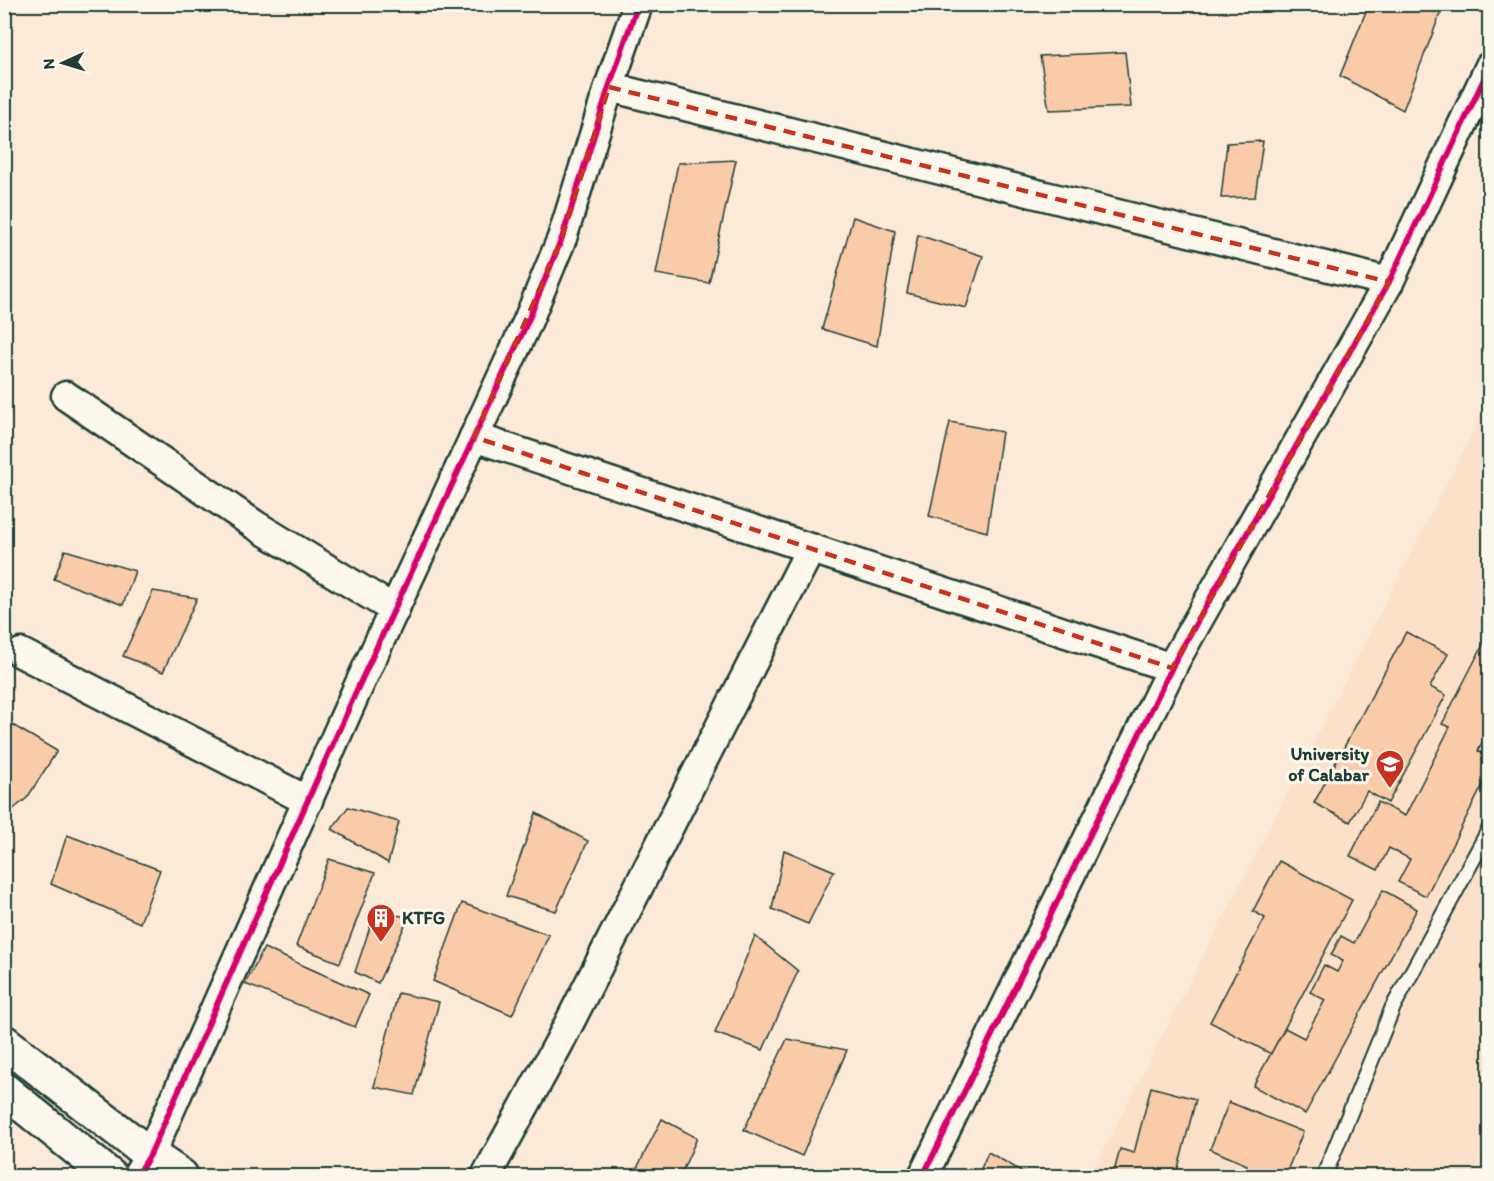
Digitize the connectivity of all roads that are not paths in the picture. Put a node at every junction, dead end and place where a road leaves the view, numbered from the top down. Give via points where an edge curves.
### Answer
1 (638, 4) edge
2 (1490, 66) edge
3 (609, 87) junction
4 (1389, 282) junction
5 (66, 396) dead end
6 (474, 437) junction
7 (811, 548) junction
8 (395, 610) junction
9 (21, 653) dead end
10 (1172, 669) junction
11 (308, 801) junction
12 (1490, 828) edge
13 (4, 1042) edge
14 (4, 1090) edge
15 (144, 1166) edge
16 (110, 1176) edge
17 (181, 1176) edge
18 (486, 1176) edge
19 (923, 1176) edge
20 (1324, 1176) edge

1 - 3 street
2 - 4 street
3 - 4 street
3 - 6 street via 562,238
4 - 10 street
5 - 8 street via 255,525
6 - 7 street
6 - 8 street
7 - 10 street
7 - 18 street via 559,1043
8 - 11 street
9 - 11 street
10 - 19 street
11 - 15 street
12 - 20 lane via 1393,1007
13 - 15 main road
14 - 16 main road
15 - 17 main road

